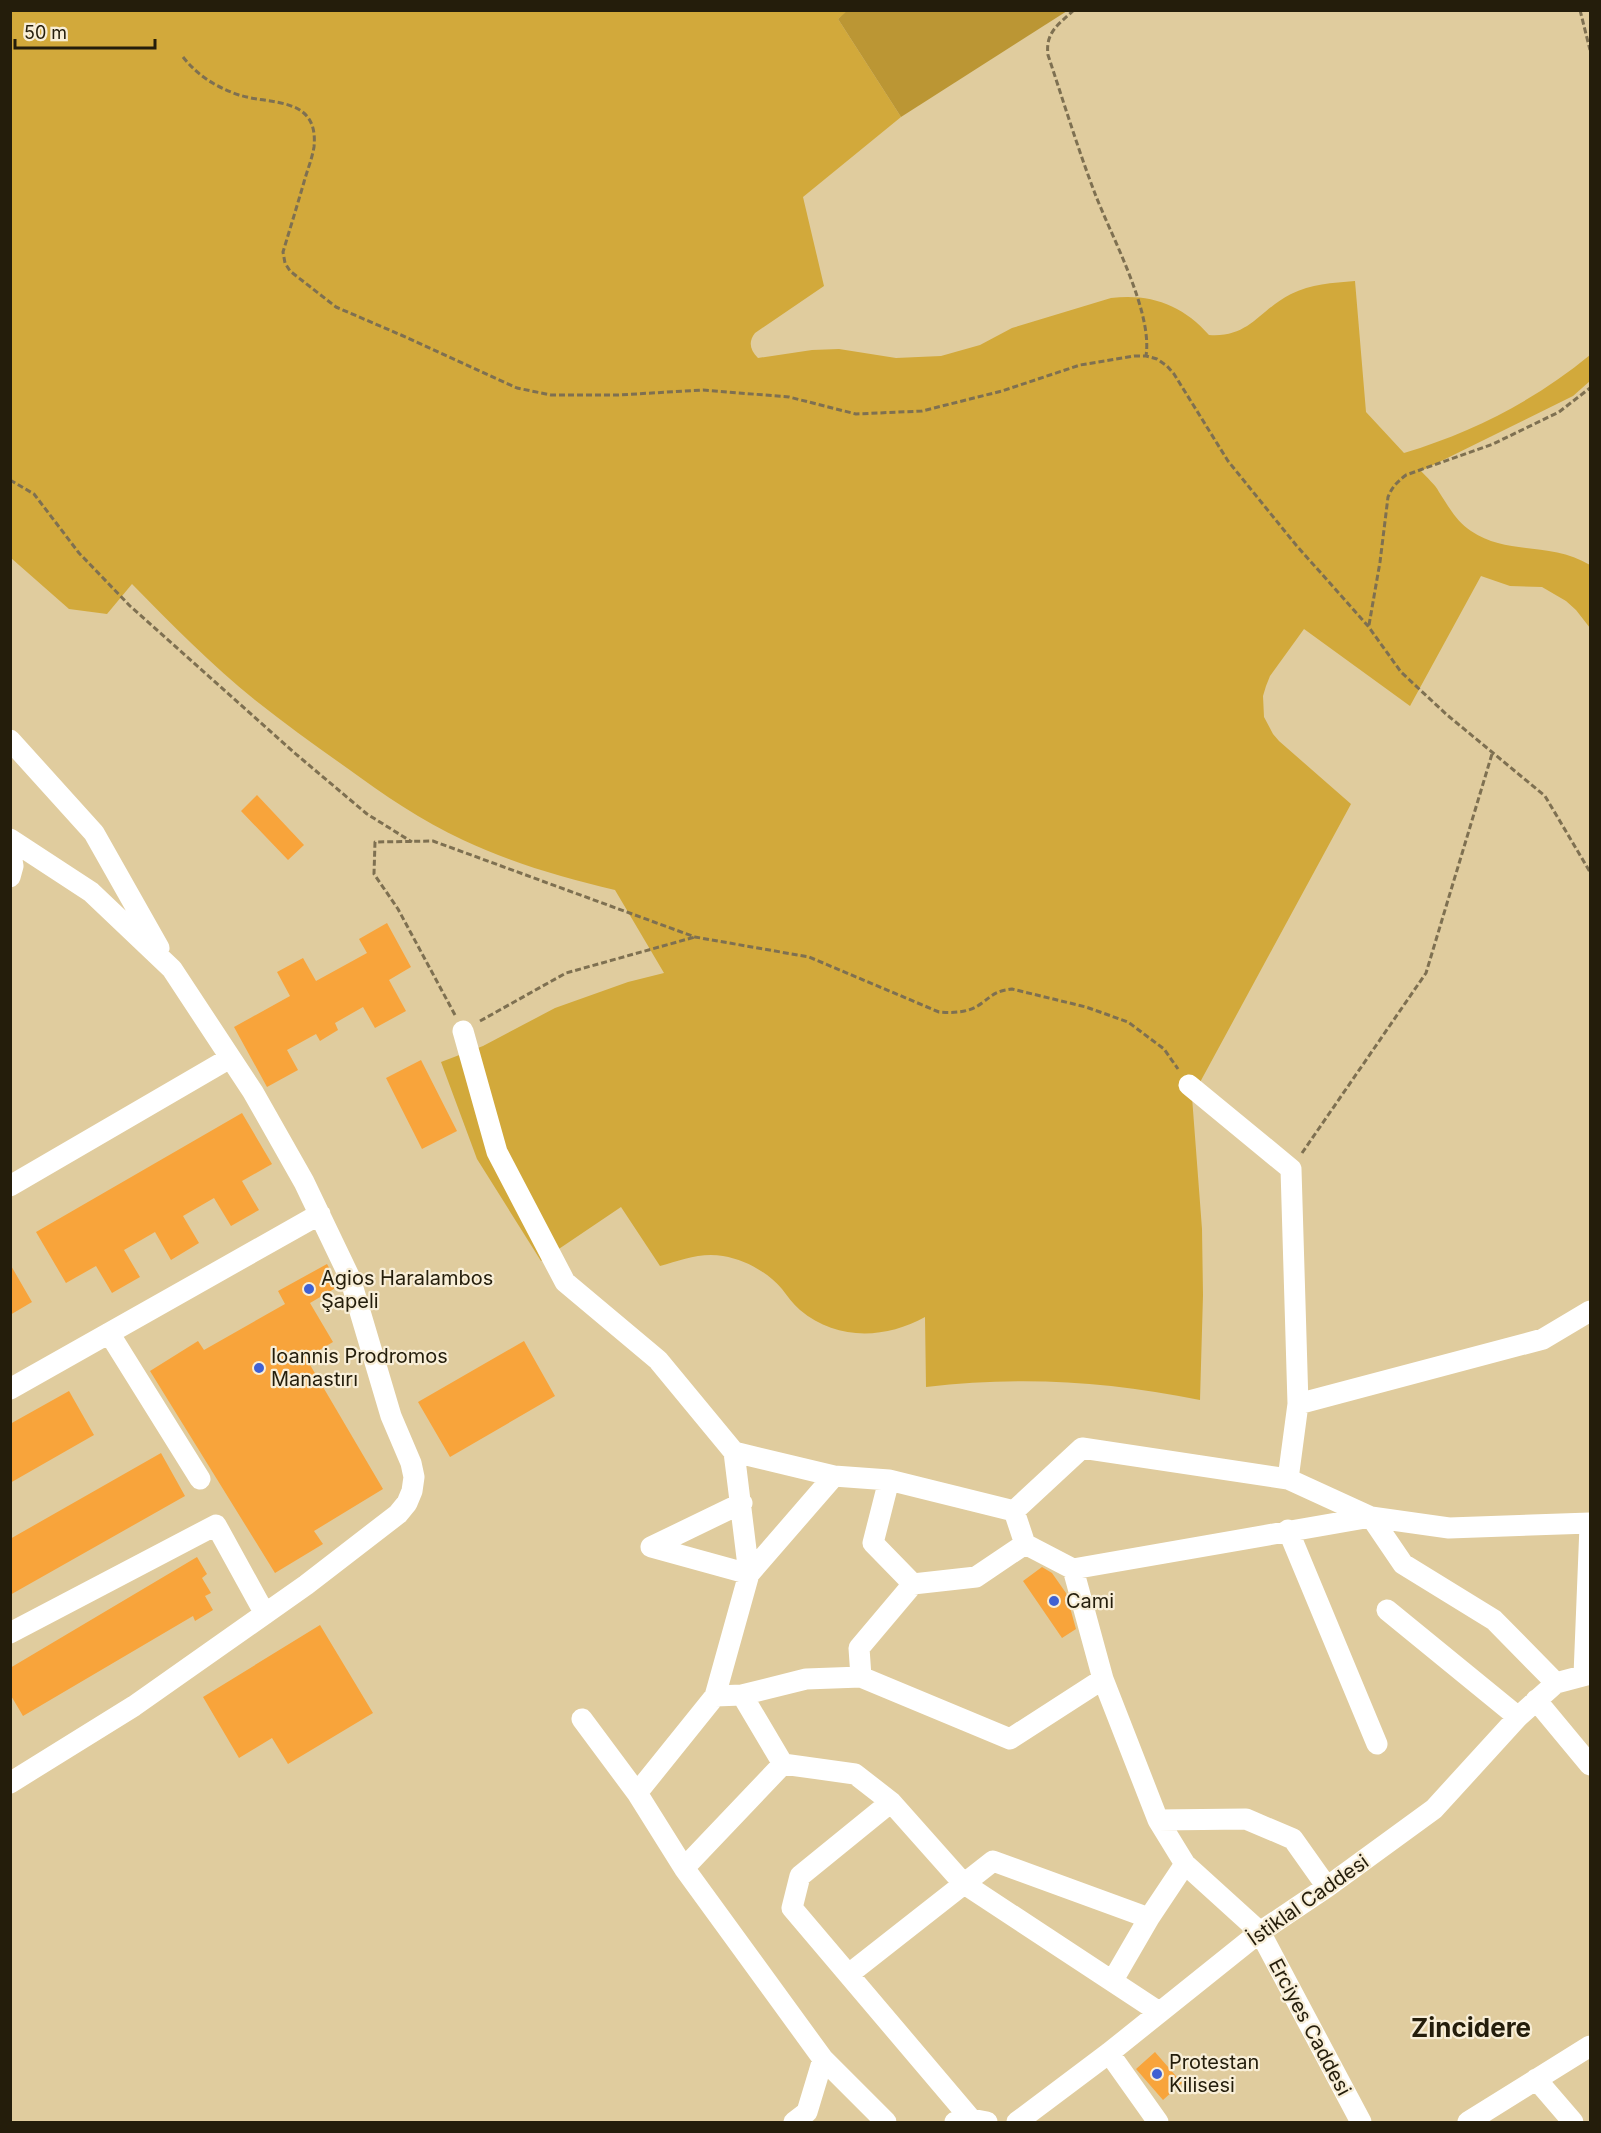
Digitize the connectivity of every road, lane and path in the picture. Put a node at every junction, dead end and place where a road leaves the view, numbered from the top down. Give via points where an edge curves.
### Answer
1 (1074, 10) edge
2 (1580, 10) edge
3 (1590, 50) edge
4 (183, 57) dead end
5 (1146, 356) junction
6 (1590, 388) edge
7 (10, 480) edge
8 (1368, 626) junction
9 (10, 740) edge
10 (1492, 754) junction
11 (10, 839) edge
12 (414, 843) junction
13 (10, 848) edge
14 (1590, 872) edge
15 (10, 877) edge
16 (695, 937) junction
17 (172, 969) junction
18 (463, 1030) junction
19 (230, 1058) junction
20 (1190, 1085) joint
21 (1291, 1169) junction
22 (10, 1186) edge
23 (320, 1214) junction
24 (1590, 1311) edge
25 (109, 1333) junction
26 (10, 1389) edge
27 (1298, 1404) junction
28 (734, 1452) junction
29 (834, 1476) junction
30 (201, 1479) dead end
31 (1288, 1479) junction
32 (889, 1480) junction
33 (741, 1503) junction
34 (1014, 1511) junction
35 (1371, 1517) junction
36 (1590, 1525) edge
37 (1288, 1530) junction
38 (1024, 1544) junction
39 (1073, 1569) junction
40 (749, 1574) junction
41 (913, 1584) junction
42 (1387, 1610) dead end
43 (265, 1614) junction
44 (10, 1633) edge
45 (1587, 1675) edge
46 (861, 1677) junction
47 (1103, 1679) junction
48 (1556, 1683) junction
49 (742, 1695) junction
50 (715, 1696) junction
51 (1536, 1700) junction
52 (1518, 1717) junction
53 (582, 1719) dead end
54 (1377, 1744) dead end
55 (783, 1764) junction
56 (1590, 1765) edge
57 (10, 1783) edge
58 (637, 1793) junction
59 (891, 1802) junction
60 (1158, 1820) junction
61 (1185, 1864) junction
62 (684, 1868) junction
63 (963, 1883) junction
64 (1327, 1887) junction
65 (1149, 1918) junction
66 (1260, 1932) junction
67 (849, 1974) junction
68 (1113, 1980) junction
69 (1159, 2012) junction
70 (1590, 2046) edge
71 (1108, 2053) junction
72 (823, 2059) junction
73 (1536, 2079) junction
74 (971, 2121) edge
75 (794, 2122) edge
76 (886, 2122) edge
77 (1017, 2122) edge
78 (1158, 2122) edge
79 (1361, 2122) edge
80 (1468, 2122) edge
81 (1573, 2122) edge

1 - 5 path via 1051,32 1048,55 1094,190 1140,304 1148,344
2 - 3 path
4 - 5 path via 195,72 212,83 239,95 295,105 310,123 314,147 283,252 297,278 336,307 517,388 551,395 703,390 789,397 856,414 922,411 1002,391 1080,365
5 - 8 path via 1157,359 1174,374 1228,461
6 - 8 path via 1559,412 1492,444 1398,481 1388,497
7 - 12 path via 34,494 79,553 146,621 367,814
8 - 10 path via 1401,672
9 - 17 street via 94,833
10 - 14 path via 1545,796
10 - 21 path via 1426,973
11 - 17 street via 91,892
12 - 16 path via 433,841
12 - 18 path via 375,842 374,874 398,909
13 - 15 street
16 - 18 path via 566,973
16 - 20 path via 809,957 939,1012 969,1011 990,995 1012,989 1086,1007 1128,1022 1164,1049
17 - 19 street
18 - 28 street via 497,1152 565,1282 658,1360
19 - 22 street
19 - 23 street
20 - 21 street
21 - 27 street
23 - 25 street
23 - 43 street via 350,1278 391,1416 414,1477 407,1503 398,1514
24 - 27 street via 1543,1339
25 - 26 street
25 - 30 street
27 - 31 street
28 - 29 street
28 - 33 street
29 - 32 street
29 - 40 street
31 - 34 street via 1082,1448
31 - 35 street
32 - 34 street
32 - 41 street via 873,1542
33 - 40 street
33 - 40 street via 651,1547
34 - 38 street
35 - 36 street via 1449,1528
35 - 37 street
35 - 48 street via 1403,1564 1494,1620
36 - 45 street
37 - 39 street
37 - 54 street
38 - 39 street
38 - 41 street via 976,1577
39 - 47 street, Erciyes Caddesi
40 - 50 street
41 - 46 street via 859,1648
42 - 52 street
43 - 44 street via 216,1525
43 - 57 street via 134,1706
45 - 48 street, İstiklal Caddesi
46 - 47 street via 1010,1739
46 - 49 street via 806,1680
47 - 60 street, Erciyes Caddesi
48 - 51 street, İstiklal Caddesi
49 - 50 street
49 - 55 street
50 - 58 street
51 - 52 street, İstiklal Caddesi
51 - 56 street
52 - 64 street, İstiklal Caddesi via 1434,1809
53 - 58 street
55 - 59 street via 855,1774
55 - 62 street
58 - 62 street
59 - 63 street
59 - 67 street via 800,1876 792,1908
60 - 61 street, Erciyes Caddesi
60 - 64 street via 1246,1819 1293,1839
61 - 65 street
61 - 66 street, Erciyes Caddesi
62 - 72 street
63 - 65 street via 993,1861
63 - 67 street
63 - 68 street
64 - 66 street, İstiklal Caddesi
65 - 68 street
66 - 69 street, İstiklal Caddesi
66 - 79 street, Erciyes Caddesi
67 - 74 street
68 - 69 street
69 - 71 street, İstiklal Caddesi
70 - 73 street
71 - 77 street, İstiklal Caddesi
71 - 78 street
72 - 75 street via 807,2112
72 - 76 street
73 - 80 street
73 - 81 street

